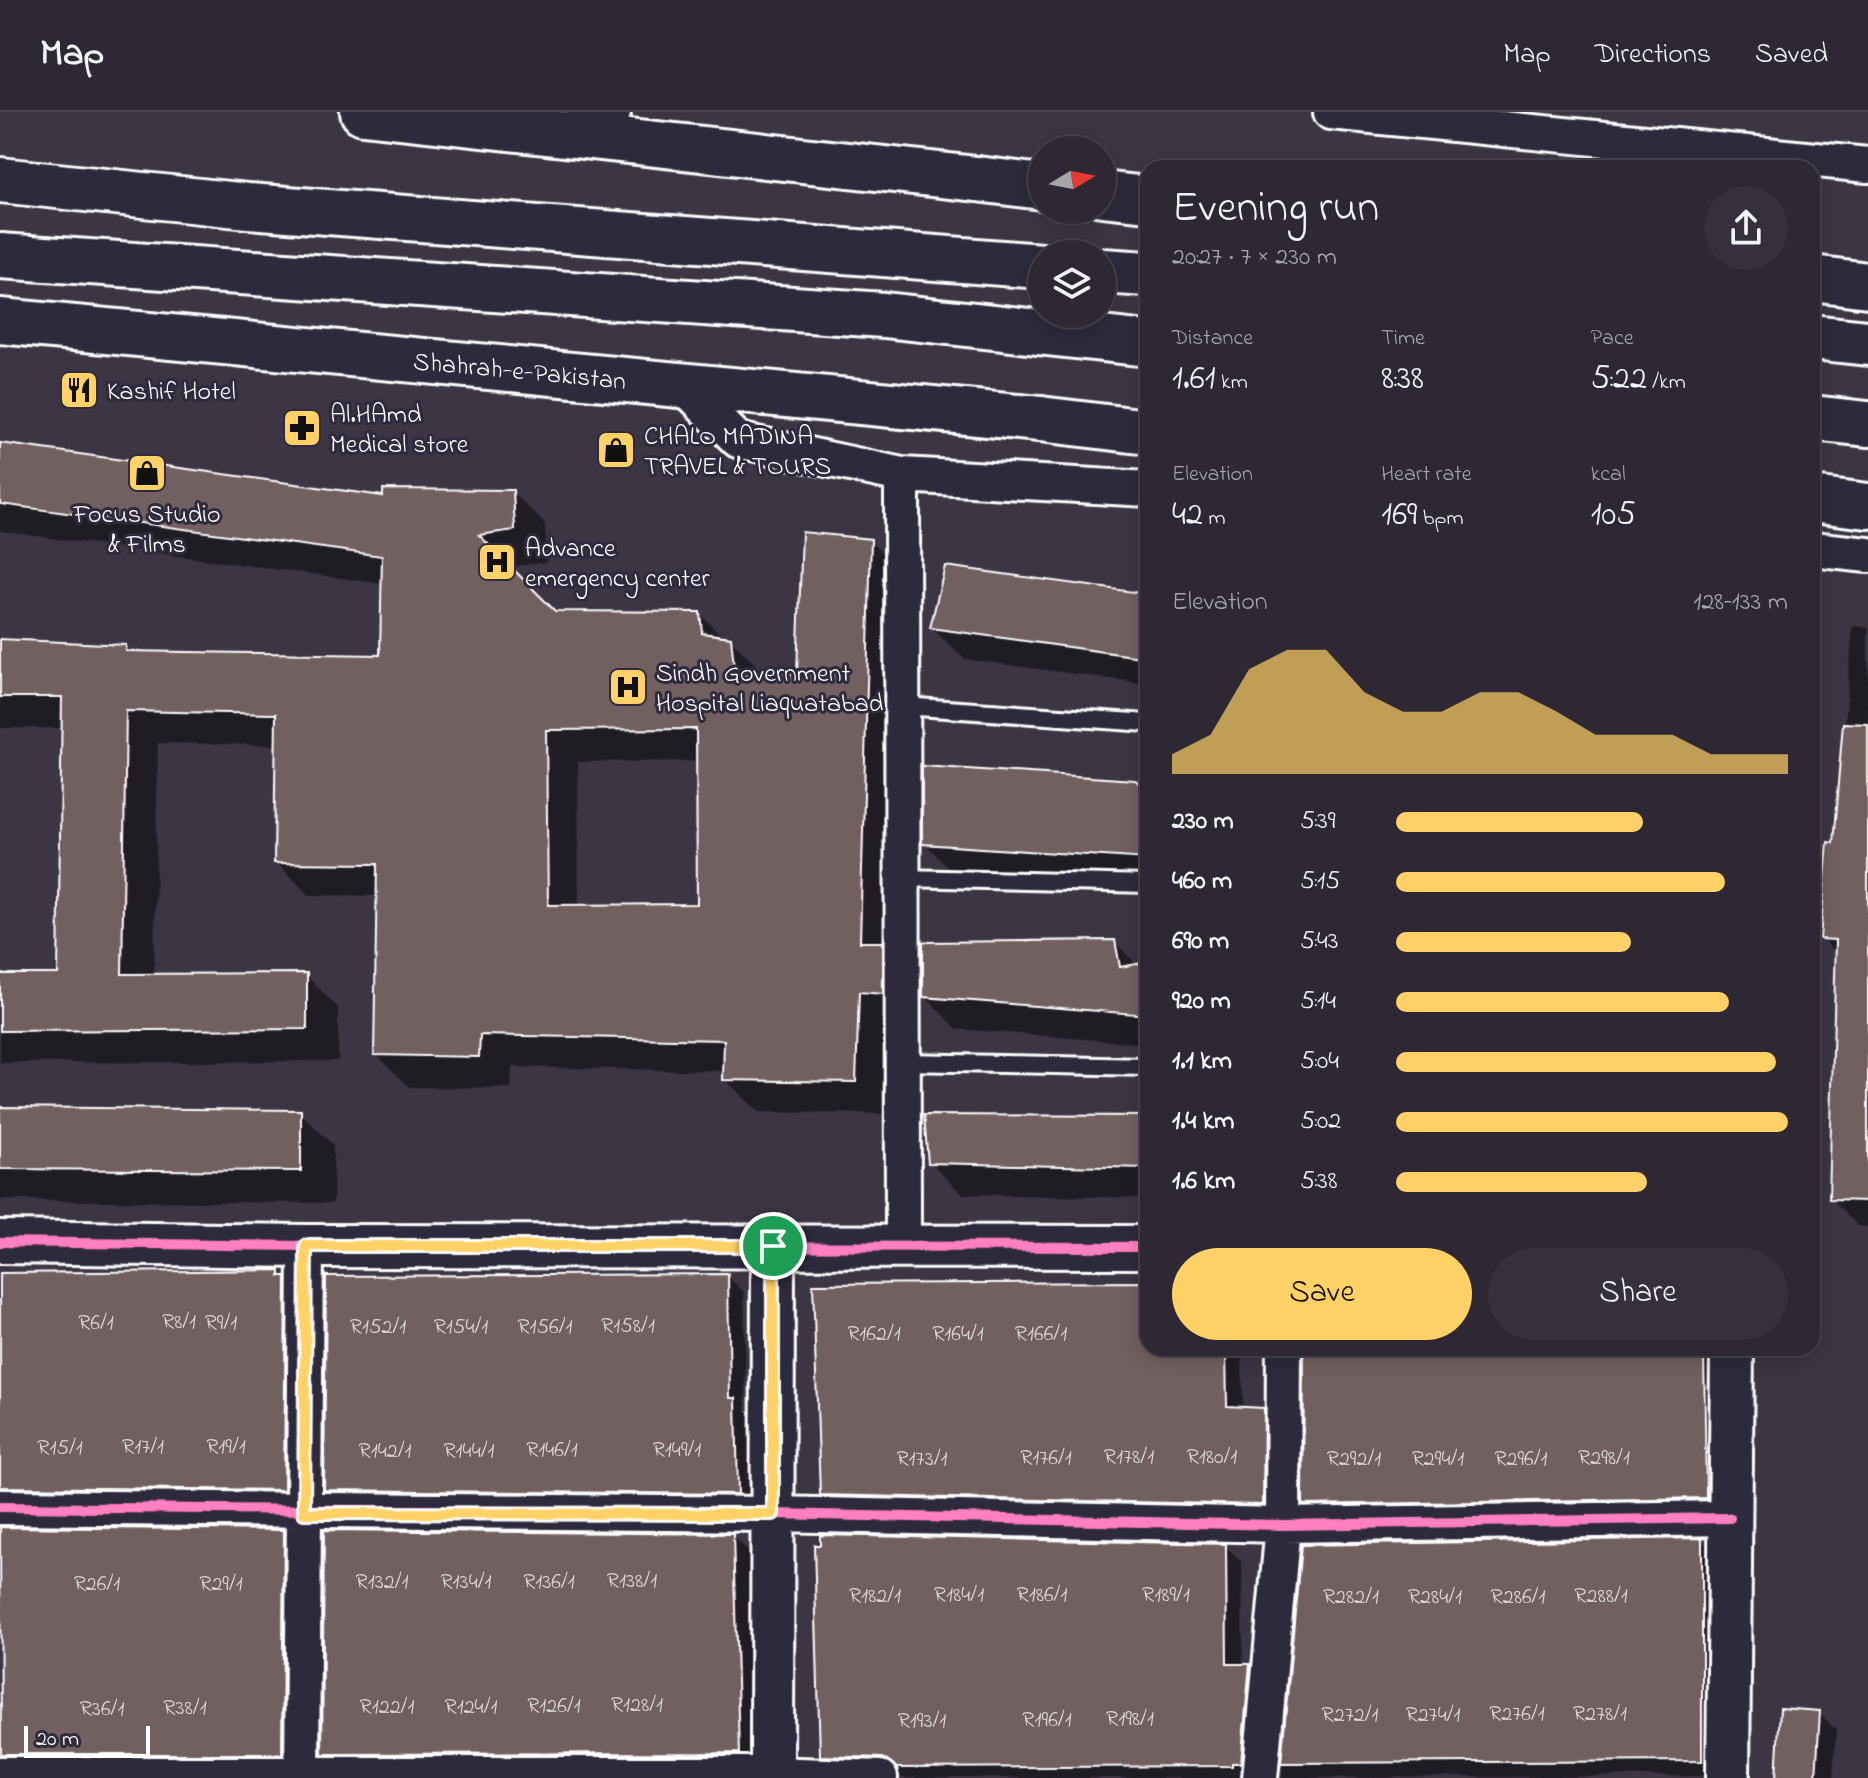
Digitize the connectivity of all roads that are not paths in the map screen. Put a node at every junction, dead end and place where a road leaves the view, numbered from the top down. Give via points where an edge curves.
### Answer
1 (363, 112) edge
2 (613, 112) edge
3 (1331, 112) edge
4 (563, 132) junction
5 (1817, 160) edge
6 (1820, 160) edge
7 (1868, 165) edge
8 (0, 180) edge
9 (1028, 185) edge
10 (1116, 196) edge
11 (1140, 198) edge
12 (0, 256) edge
13 (1028, 265) edge
14 (1116, 272) edge
15 (1140, 273) edge
16 (1820, 279) edge
17 (1868, 285) edge
18 (0, 321) edge
19 (1820, 338) edge
20 (1140, 343) edge
21 (1868, 343) edge
22 (686, 388) junction
23 (1820, 419) edge
24 (1868, 424) edge
25 (1140, 431) edge
26 (902, 475) junction
27 (1140, 489) edge
28 (1820, 500) edge
29 (1868, 506) edge
30 (1820, 550) edge
31 (1868, 555) edge
32 (903, 706) junction
33 (1140, 722) edge
34 (903, 878) junction
35 (1140, 884) edge
36 (904, 1062) junction
37 (1140, 1067) edge
38 (0, 1242) edge
39 (306, 1246) junction
40 (773, 1246) junction
41 (903, 1247) junction
42 (1140, 1247) edge
43 (1284, 1356) edge
44 (1732, 1356) edge
45 (0, 1507) edge
46 (304, 1513) junction
47 (773, 1514) junction
48 (1730, 1518) junction
49 (1283, 1525) junction
50 (0, 1774) edge
51 (302, 1776) edge
52 (772, 1776) edge
53 (880, 1778) edge
54 (1260, 1778) edge
55 (1728, 1778) edge

1 - 4 main road
2 - 4 street
3 - 5 street
4 - 9 main road
6 - 7 street
8 - 13 main road via 248,206
10 - 11 main road
12 - 20 main road via 884,315
14 - 15 main road
16 - 17 main road
18 - 22 main road, Shahrah-e-Pakistan
19 - 21 main road
22 - 25 main road, Shahrah-e-Pakistan
22 - 26 street via 738,440
23 - 24 main road
26 - 27 street
26 - 32 street
28 - 29 main road
30 - 31 street
32 - 33 lane
32 - 34 street
34 - 35 lane
34 - 36 street
36 - 37 lane
36 - 41 street
38 - 39 street
39 - 40 street
39 - 46 street
40 - 41 street
40 - 47 street
41 - 42 street
43 - 49 street
44 - 48 street
45 - 46 street
46 - 47 street
46 - 51 street
47 - 49 street
47 - 52 street
48 - 49 street
48 - 55 street
49 - 54 street
50 - 51 street
51 - 52 street
52 - 53 street

